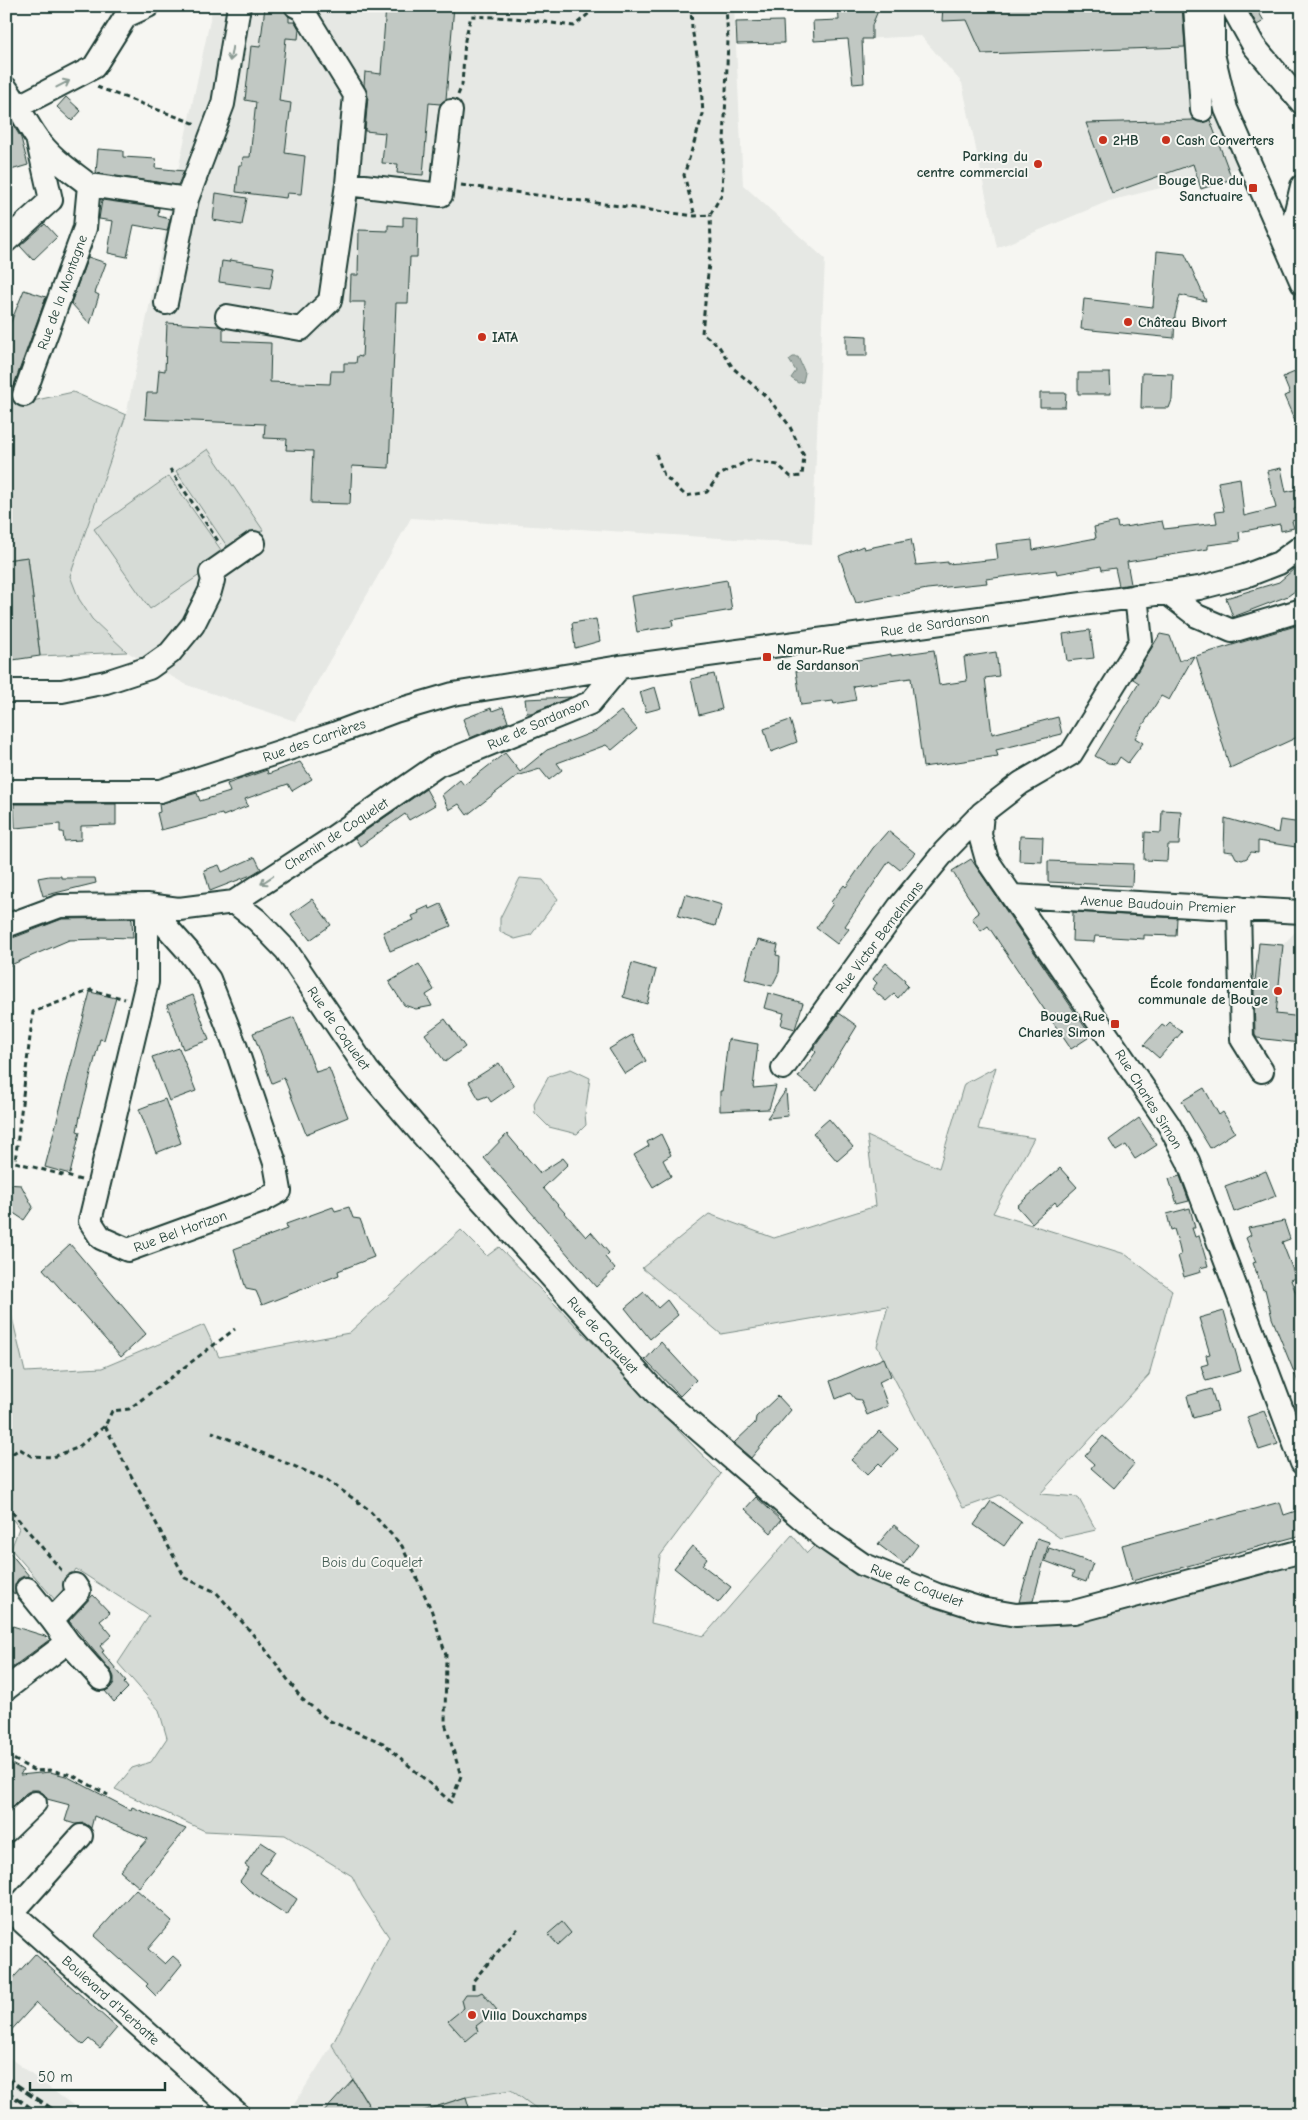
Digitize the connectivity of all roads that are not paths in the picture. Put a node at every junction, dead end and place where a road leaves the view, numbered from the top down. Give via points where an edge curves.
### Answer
1 (148, 6) edge
2 (239, 6) edge
3 (296, 6) edge
4 (1195, 6) edge
5 (1213, 6) edge
6 (1234, 6) edge
7 (13, 97) edge
8 (1302, 103) edge
9 (1202, 110) dead end
10 (451, 111) road end
11 (37, 138) junction
12 (348, 184) junction
13 (89, 186) junction
14 (1302, 186) edge
15 (187, 199) junction
16 (6, 241) edge
17 (1287, 248) junction
18 (1302, 283) edge
19 (166, 303) dead end
20 (227, 316) dead end
21 (24, 395) dead end
22 (254, 543) dead end
23 (1302, 546) edge
24 (1166, 592) junction
25 (1136, 596) junction
26 (1302, 610) edge
27 (620, 667) junction
28 (6, 691) edge
29 (438, 765) joint
30 (6, 791) edge
31 (982, 813) junction
32 (1013, 896) junction
33 (234, 902) junction
34 (147, 905) junction
35 (1239, 908) junction
36 (1302, 912) edge
37 (6, 926) edge
38 (783, 1068) dead end
39 (1262, 1071) dead end
40 (1302, 1463) edge
41 (1302, 1551) edge
42 (75, 1585) road end
43 (27, 1589) dead end
44 (52, 1620) junction
45 (68, 1642) junction
46 (101, 1679) dead end
47 (6, 1689) edge
48 (35, 1803) dead end
49 (6, 1831) edge
50 (81, 1836) dead end
51 (10, 1910) edge
52 (238, 2114) edge

7 -> 1 street via 94,68 126,16
2 -> 15 street via 223,104
3 - 12 street via 302,9 355,95
4 - 9 street
5 - 17 street via 1213,54 1226,109
6 - 8 street via 1254,46
7 - 11 street
10 - 12 street via 441,195
11 - 13 street via 61,164
11 - 16 street via 51,200
12 - 20 street via 330,301 301,329
13 - 15 street
13 - 21 street, Rue de la Montagne via 85,228
14 - 17 street
15 - 19 street
17 - 18 street
22 - 28 street via 211,573 210,591 193,625 170,653 149,668 106,682 62,691
23 - 24 street, Rue de Sardanson via 1279,563 1246,576
24 - 25 street, Rue de Sardanson
24 - 26 street via 1198,616 1232,631
25 - 27 street, Rue de Sardanson
25 - 31 street, Rue Victor Bemelmans via 1141,641 1071,754 1021,782
27 - 29 street, Rue de Sardanson via 590,703
27 - 30 street, Rue des Carrières via 453,694 160,791
29 -> 33 street, Chemin de Coquelet via 325,844
31 - 32 street, Rue Charles Simon via 980,836 987,860
31 - 38 street, Rue Victor Bemelmans via 945,851 899,907
32 - 35 street, Avenue Baudouin Premier
32 - 40 street, Rue Charles Simon via 1169,1124 1188,1161
33 - 34 street via 179,909
33 - 41 street, Rue de Coquelet via 286,950 368,1071 421,1133 657,1394 823,1537 862,1564 937,1595 1016,1615 1074,1612
34 - 34 street, Rue Bel Horizon via 209,979 276,1163 280,1190 260,1202 128,1250 101,1238 90,1221 147,982
34 - 37 street via 60,906
35 - 36 street, Avenue Baudouin Premier
35 - 39 street via 1242,1039
42 - 44 street via 79,1591
43 - 44 street
44 - 45 street
45 - 46 street
45 - 47 street
48 - 49 street
50 - 51 street
51 - 52 street, Boulevard d'Herbatte

